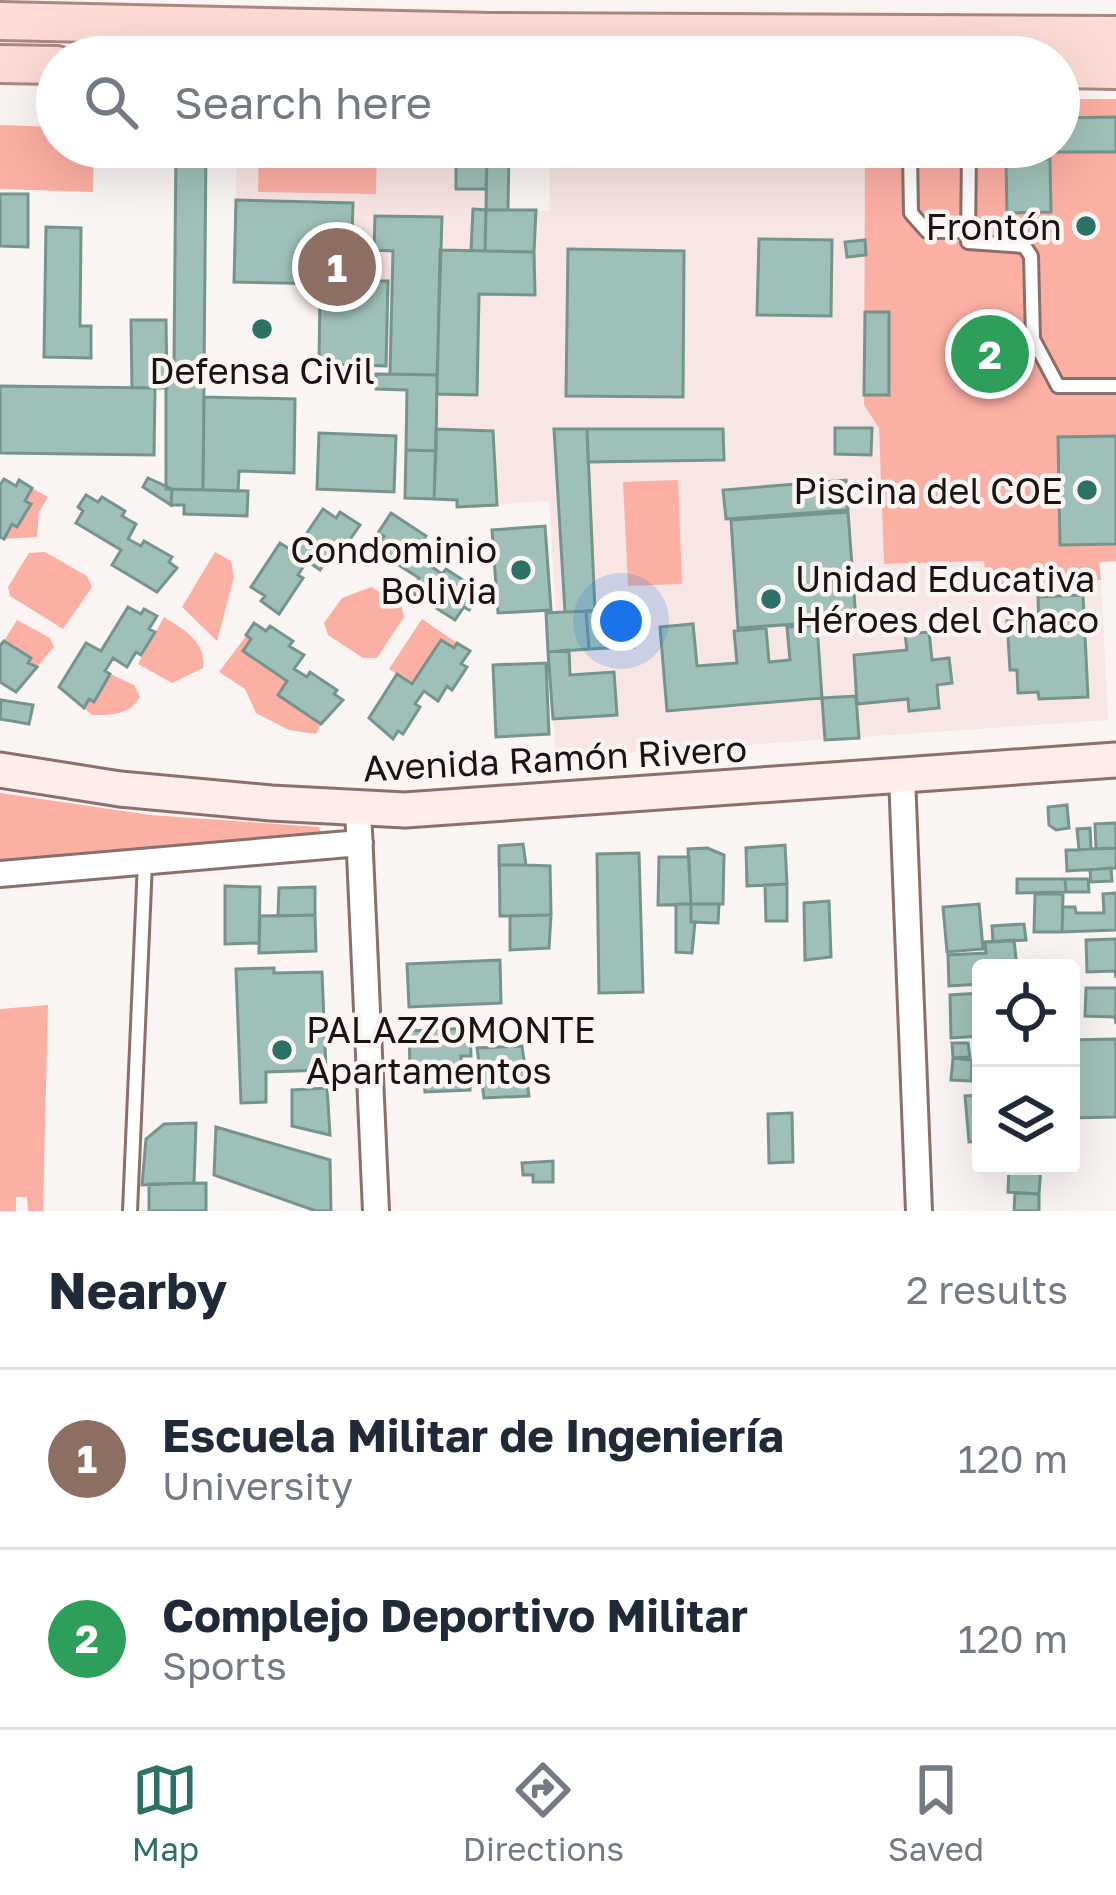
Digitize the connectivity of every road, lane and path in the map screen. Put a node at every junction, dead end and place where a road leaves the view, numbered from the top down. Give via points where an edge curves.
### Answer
1 (0, 22) edge
2 (320, 28) junction
3 (1116, 34) edge
4 (284, 36) edge
5 (0, 44) edge
6 (36, 44) edge
7 (0, 64) edge
8 (36, 64) edge
9 (1080, 69) edge
10 (1116, 70) edge
11 (910, 168) edge
12 (969, 168) edge
13 (968, 231) junction
14 (1116, 386) edge
15 (1116, 760) edge
16 (0, 770) edge
17 (902, 776) junction
18 (359, 826) junction
19 (145, 862) junction
20 (0, 874) edge
21 (130, 1211) edge
22 (376, 1211) edge
23 (919, 1211) edge

1 - 2 main road
2 - 3 main road
2 - 4 main road
5 - 6 main road
7 - 8 main road
9 - 10 main road
11 - 13 lane via 911,213 927,231
12 - 13 lane
13 - 14 lane via 968,242 1024,246 1031,256 1033,339 1058,386
15 - 17 street, Avenida Ramón Rivero
16 - 18 street, Avenida Ramón Rivero
17 - 18 street, Avenida Ramón Rivero via 458,808
17 - 23 street
18 - 19 street
18 - 22 street
19 - 20 street
19 - 21 lane

